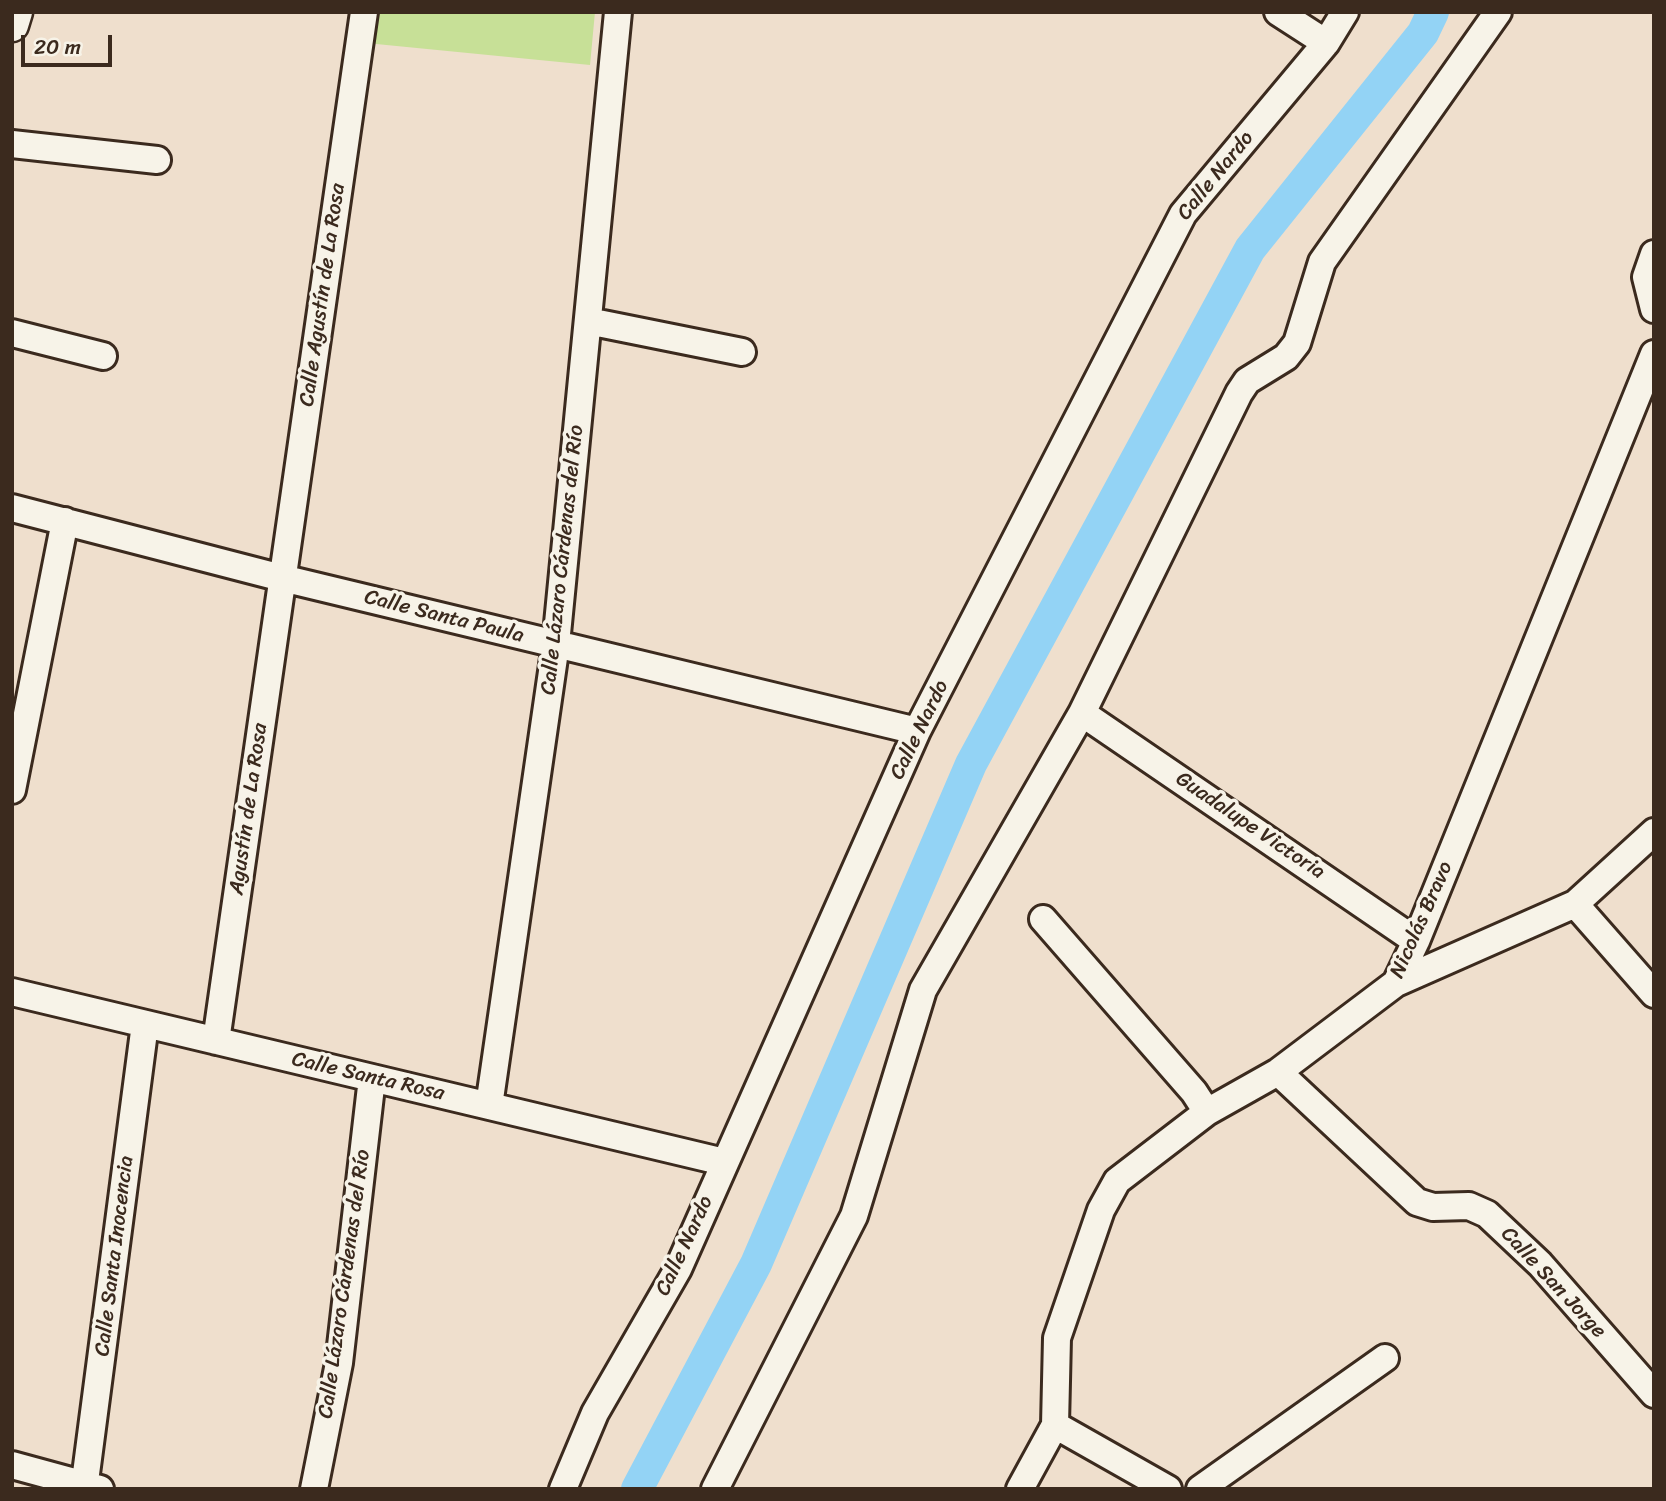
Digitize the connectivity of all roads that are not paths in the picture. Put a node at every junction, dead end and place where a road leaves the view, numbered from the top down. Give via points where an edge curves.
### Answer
1 (16, 12) edge
2 (364, 12) edge
3 (618, 12) edge
4 (1278, 12) edge
5 (1345, 12) edge
6 (1498, 12) edge
7 (12, 25) edge
8 (1326, 43) junction
9 (12, 144) edge
10 (157, 160) dead end
11 (1654, 254) edge
12 (1654, 309) edge
13 (588, 321) junction
14 (12, 333) edge
15 (742, 352) dead end
16 (1654, 354) edge
17 (103, 356) dead end
18 (12, 508) edge
19 (65, 521) junction
20 (282, 578) junction
21 (556, 644) junction
22 (1082, 713) junction
23 (917, 731) junction
24 (12, 790) edge
25 (1654, 832) edge
26 (1574, 904) junction
27 (1043, 919) dead end
28 (1416, 941) junction
29 (1396, 983) junction
30 (12, 992) edge
31 (1654, 994) edge
32 (145, 1024) junction
33 (216, 1041) junction
34 (1278, 1072) junction
35 (372, 1078) junction
36 (489, 1106) junction
37 (1207, 1112) junction
38 (724, 1161) junction
39 (1385, 1358) dead end
40 (1654, 1394) edge
41 (1055, 1426) junction
42 (12, 1465) edge
43 (90, 1487) edge
44 (314, 1489) edge
45 (563, 1489) edge
46 (715, 1489) edge
47 (1020, 1489) edge
48 (1168, 1489) edge
49 (1200, 1489) edge

1 - 7 street
2 - 20 street, Calle Agustín de La Rosa
3 - 13 street, Calle Lázaro Cárdenas del Río
4 - 8 street
5 - 8 street, Calle Nardo
6 - 22 street via 1322,262 1297,343 1286,357 1247,381 1239,393
8 - 23 street, Calle Nardo via 1183,214
9 - 10 street
11 - 12 street via 1646,277
13 - 15 street
13 - 21 street, Calle Lázaro Cárdenas del Río
14 - 17 street
16 - 28 street, Nicolás Bravo
18 - 19 street, Calle Santa Paula
19 - 20 street, Calle Santa Paula
19 - 24 street
20 - 21 street, Calle Santa Paula
20 - 33 street, Agustín de La Rosa
21 - 23 street, Calle Santa Paula
21 - 36 street, Calle Lázaro Cárdenas del Río
22 - 28 street, Guadalupe Victoria
22 - 46 street via 923,990 854,1216
23 - 38 street, Calle Nardo
25 - 26 street
26 - 29 street
26 - 31 street
27 - 37 street
28 - 29 street, Nicolás Bravo
29 - 34 street, Nicolás Bravo
30 - 32 street, Calle Santa Rosa
32 - 33 street, Calle Santa Rosa
32 - 43 street, Calle Santa Inocencia
33 - 35 street, Calle Santa Rosa
34 - 37 street, Nicolás Bravo
34 - 40 street, Calle San Jorge via 1417,1202 1433,1208 1469,1206 1487,1214 1540,1264
35 - 36 street, Calle Santa Rosa
35 - 44 street, Calle Lázaro Cárdenas del Río via 339,1363
36 - 38 street, Calle Santa Rosa
37 - 41 street, Nicolás Bravo via 1134,1166 1107,1196 1056,1338
38 - 45 street, Calle Nardo via 678,1269 595,1413
39 - 49 street
41 - 47 street, Nicolás Bravo
41 - 48 street
42 - 43 street

